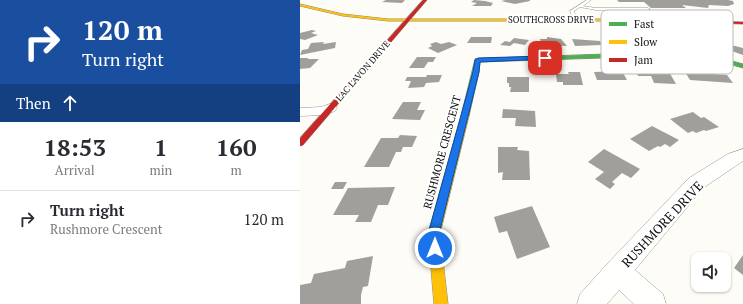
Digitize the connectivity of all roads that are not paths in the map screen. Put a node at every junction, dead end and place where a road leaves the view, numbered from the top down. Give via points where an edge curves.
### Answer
1 (425, 0) edge
2 (589, 0) edge
3 (300, 5) edge
4 (579, 6) junction
5 (648, 9) dead end
6 (408, 20) junction
7 (575, 20) junction
8 (601, 20) edge
9 (733, 23) edge
10 (743, 23) edge
11 (601, 56) edge
12 (733, 63) edge
13 (743, 66) edge
14 (330, 108) junction
15 (300, 112) edge
16 (300, 142) edge
17 (743, 155) edge
18 (618, 271) junction
19 (441, 304) edge
20 (590, 304) edge
21 (653, 304) edge

1 - 6 street, LAC LAVON DRIVE
2 - 4 lane
3 - 6 street, SOUTHCROSS DRIVE via 321,12 360,18
4 - 5 lane
4 - 7 lane via 572,11
6 - 7 street, SOUTHCROSS DRIVE
6 - 14 street, LAC LAVON DRIVE
7 - 8 street, SOUTHCROSS DRIVE
9 - 10 street, SOUTHCROSS DRIVE
11 - 19 street, RUSHMORE CRESCENT via 478,60 434,234
12 - 13 street, RUSHMORE CRESCENT
14 - 15 street via 324,111
14 - 16 street, LAC LAVON DRIVE
17 - 18 street, RUSHMORE DRIVE via 734,158 696,183
18 - 20 street, RUSHMORE DRIVE
18 - 21 street

